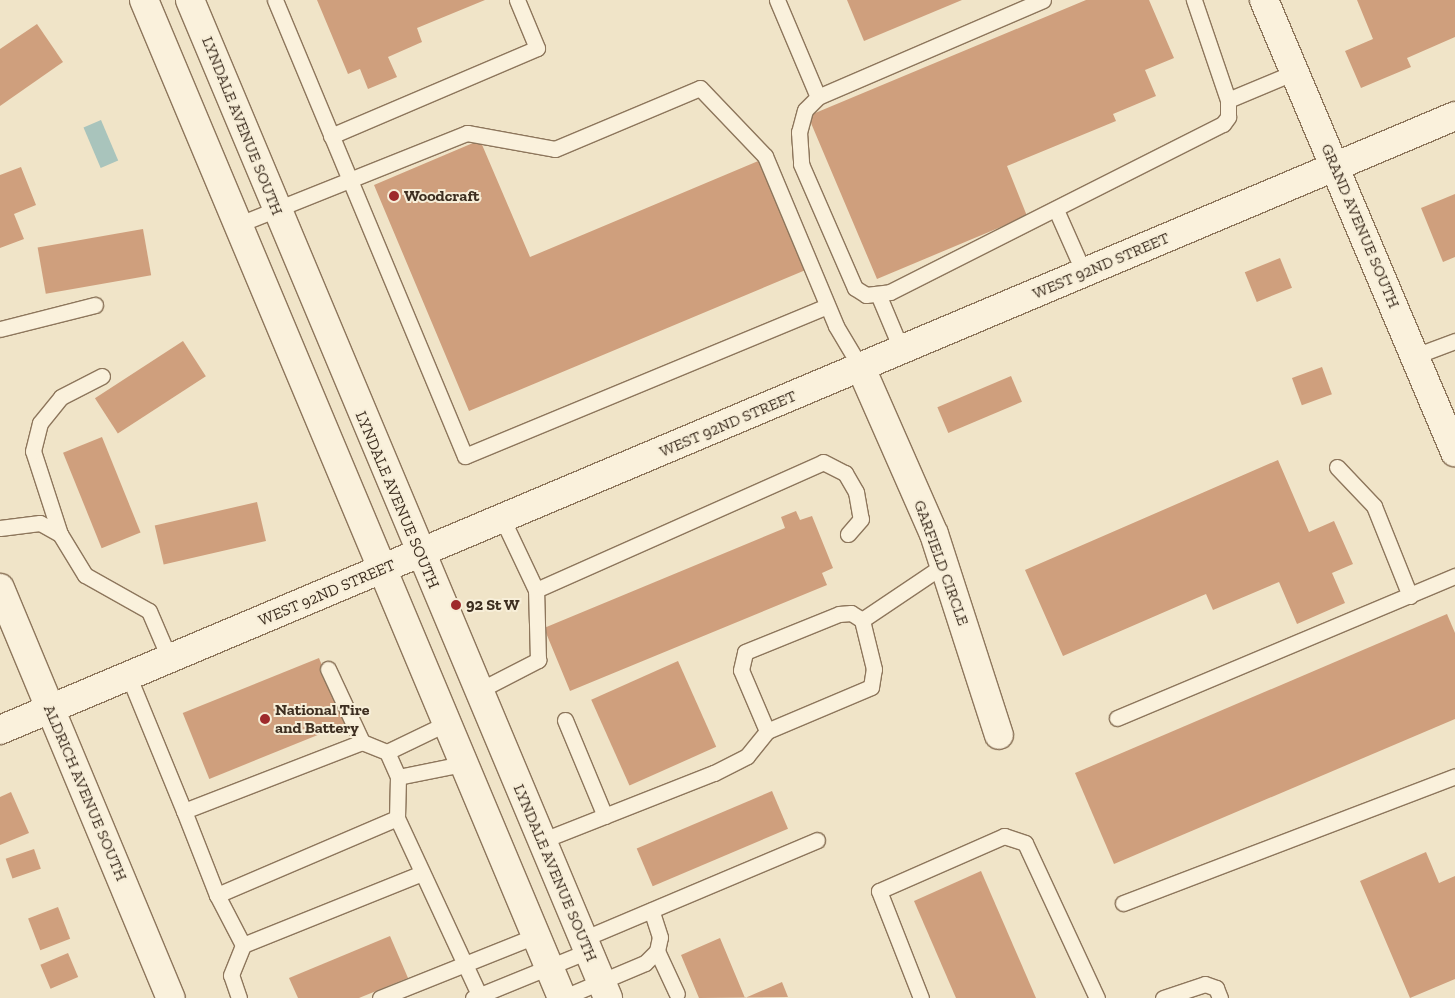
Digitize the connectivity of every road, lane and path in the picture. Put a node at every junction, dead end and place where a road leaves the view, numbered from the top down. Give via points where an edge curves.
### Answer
1 (144, 0) edge
2 (190, 0) edge
3 (275, 0) edge
4 (517, 0) edge
5 (777, 0) edge
6 (1043, 0) edge
7 (1194, 0) edge
8 (1272, 6) edge
9 (1295, 72) junction
10 (818, 97) junction
11 (1228, 100) junction
12 (1455, 116) edge
13 (331, 136) junction
14 (1335, 166) junction
15 (349, 179) junction
16 (276, 208) junction
17 (1056, 212) junction
18 (237, 225) junction
19 (1084, 273) junction
20 (878, 294) junction
21 (95, 305) dead end
22 (828, 306) junction
23 (0, 329) edge
24 (1455, 341) edge
25 (902, 351) junction
26 (1415, 356) junction
27 (861, 368) junction
28 (102, 376) dead end
29 (1453, 444) edge
30 (1337, 467) dead end
31 (502, 518) junction
32 (0, 528) edge
33 (60, 534) junction
34 (848, 534) dead end
35 (419, 553) junction
36 (944, 565) junction
37 (380, 572) junction
38 (1455, 576) edge
39 (0, 588) edge
40 (536, 590) junction
41 (1410, 596) junction
42 (862, 620) junction
43 (170, 660) junction
44 (328, 669) dead end
45 (129, 677) junction
46 (478, 691) junction
47 (50, 709) junction
48 (1117, 718) dead end
49 (565, 720) dead end
50 (445, 724) junction
51 (0, 730) edge
52 (767, 731) junction
53 (999, 735) dead end
54 (362, 742) junction
55 (387, 752) junction
56 (462, 764) junction
57 (1455, 776) edge
58 (398, 777) junction
59 (184, 811) junction
60 (605, 816) junction
61 (397, 818) junction
62 (817, 840) dead end
63 (541, 841) junction
64 (422, 873) junction
65 (217, 895) junction
66 (1123, 903) dead end
67 (651, 910) junction
68 (535, 936) junction
69 (243, 945) junction
70 (585, 945) junction
71 (657, 951) junction
72 (465, 962) junction
73 (548, 966) junction
74 (605, 990) edge
75 (677, 994) dead end
76 (476, 996) edge
77 (171, 998) edge
78 (239, 998) edge
79 (380, 998) edge
80 (562, 998) edge
81 (921, 998) edge
82 (1097, 998) edge
83 (1163, 998) edge
84 (1220, 998) edge

1 - 18 street
2 - 16 street, LYNDALE AVENUE SOUTH
3 - 13 lane
4 - 13 lane via 537,48
5 - 10 lane
6 - 10 lane
7 - 11 lane
8 - 9 street, GRAND AVENUE SOUTH
9 - 11 lane
9 - 14 street, GRAND AVENUE SOUTH
10 - 20 lane via 805,110 799,132 801,164 855,288 866,295
11 - 17 lane via 1228,117 1223,124
12 - 14 street, WEST 92ND STREET
13 - 15 lane
14 - 19 street, WEST 92ND STREET
14 - 26 street, GRAND AVENUE SOUTH
15 - 16 lane
15 - 22 lane via 467,133 555,149 700,88 765,156
15 - 22 lane via 465,456
16 - 18 lane
16 - 35 street, LYNDALE AVENUE SOUTH
17 - 19 lane
17 - 20 lane
18 - 37 street
19 - 25 street, WEST 92ND STREET
20 - 25 lane
21 - 23 lane
22 - 27 lane
24 - 26 lane
25 - 27 street, WEST 92ND STREET
26 - 29 street, GRAND AVENUE SOUTH
27 - 31 street, WEST 92ND STREET
27 - 36 street, GARFIELD CIRCLE
28 - 33 lane via 61,398 40,423 33,451
30 - 41 lane via 1374,506
31 - 35 street, WEST 92ND STREET
31 - 40 lane
32 - 33 lane via 40,523
33 - 43 lane via 85,575 149,611
34 - 40 lane via 861,519 856,492 844,473 823,462
35 - 37 street, WEST 92ND STREET
35 - 46 street, LYNDALE AVENUE SOUTH
36 - 42 lane
36 - 53 street, GARFIELD CIRCLE
37 - 43 street, WEST 92ND STREET
37 - 50 street
38 - 41 lane
39 - 47 street, ALDRICH AVENUE SOUTH
40 - 46 lane via 538,660
41 - 48 lane
42 - 52 lane via 874,669 871,687
42 - 52 lane via 851,613 839,614 745,652 740,670
43 - 45 street, WEST 92ND STREET
44 - 54 lane
45 - 47 street, WEST 92ND STREET
45 - 59 lane
46 - 63 street, LYNDALE AVENUE SOUTH
47 - 51 street, WEST 92ND STREET
47 - 77 street, ALDRICH AVENUE SOUTH
49 - 60 lane
50 - 55 lane
50 - 56 street
52 - 60 lane via 747,756
54 - 55 lane
54 - 59 lane
55 - 58 lane
56 - 58 lane
56 - 68 street
57 - 66 lane
58 - 61 lane
59 - 65 lane
60 - 63 lane
61 - 64 lane
61 - 65 lane
62 - 67 lane
63 - 70 street, LYNDALE AVENUE SOUTH
64 - 69 lane
64 - 72 lane
65 - 69 lane
67 - 70 lane
67 - 71 lane via 660,937
68 - 72 lane
68 - 73 street
69 - 78 lane via 231,975
70 - 73 lane
70 - 74 street, LYNDALE AVENUE SOUTH
71 - 74 lane via 645,964
71 - 75 lane
72 - 76 lane
72 - 79 lane
73 - 76 lane
73 - 80 street
74 - 80 lane
81 - 82 lane via 878,891 1004,836 1025,843
83 - 84 lane via 1205,984 1216,988

